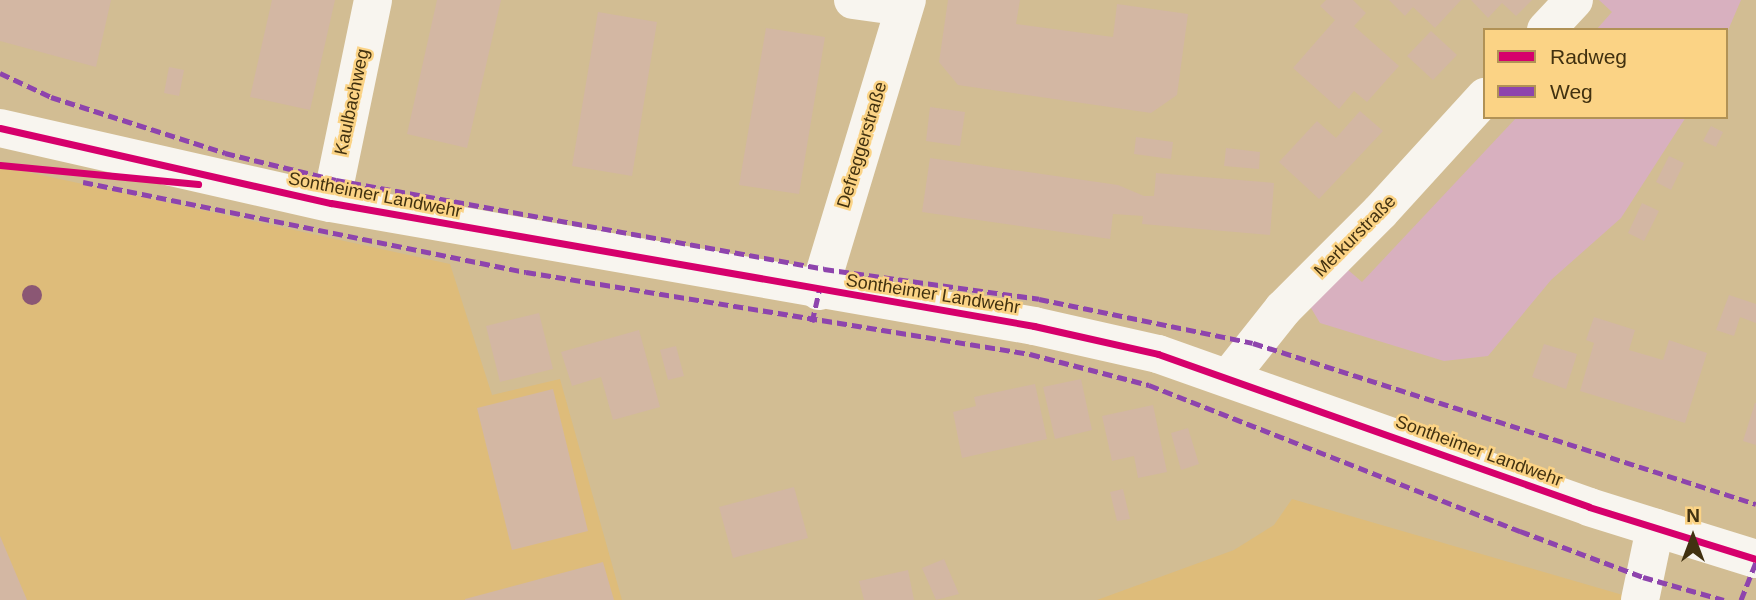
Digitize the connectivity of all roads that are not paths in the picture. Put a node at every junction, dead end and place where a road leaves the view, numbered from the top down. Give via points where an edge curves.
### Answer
1 (373, 0) edge
2 (853, 0) edge
3 (1574, 0) edge
4 (905, 4) edge
5 (1548, 28) edge
6 (1483, 99) edge
7 (0, 128) edge
8 (331, 203) junction
9 (819, 292) junction
10 (1229, 377) junction
11 (1655, 528) junction
12 (1756, 559) edge
13 (1640, 600) edge

1 - 8 street, Kaulbachweg
2 - 4 street
3 - 5 street
4 - 9 street, Defreggerstraße
6 - 10 street, Merkurstraße via 1283,309
7 - 8 street, Sontheimer Landwehr
8 - 9 street, Sontheimer Landwehr
9 - 10 street, Sontheimer Landwehr via 1079,334
10 - 11 street, Sontheimer Landwehr
11 - 12 street, Sontheimer Landwehr
11 - 13 street

